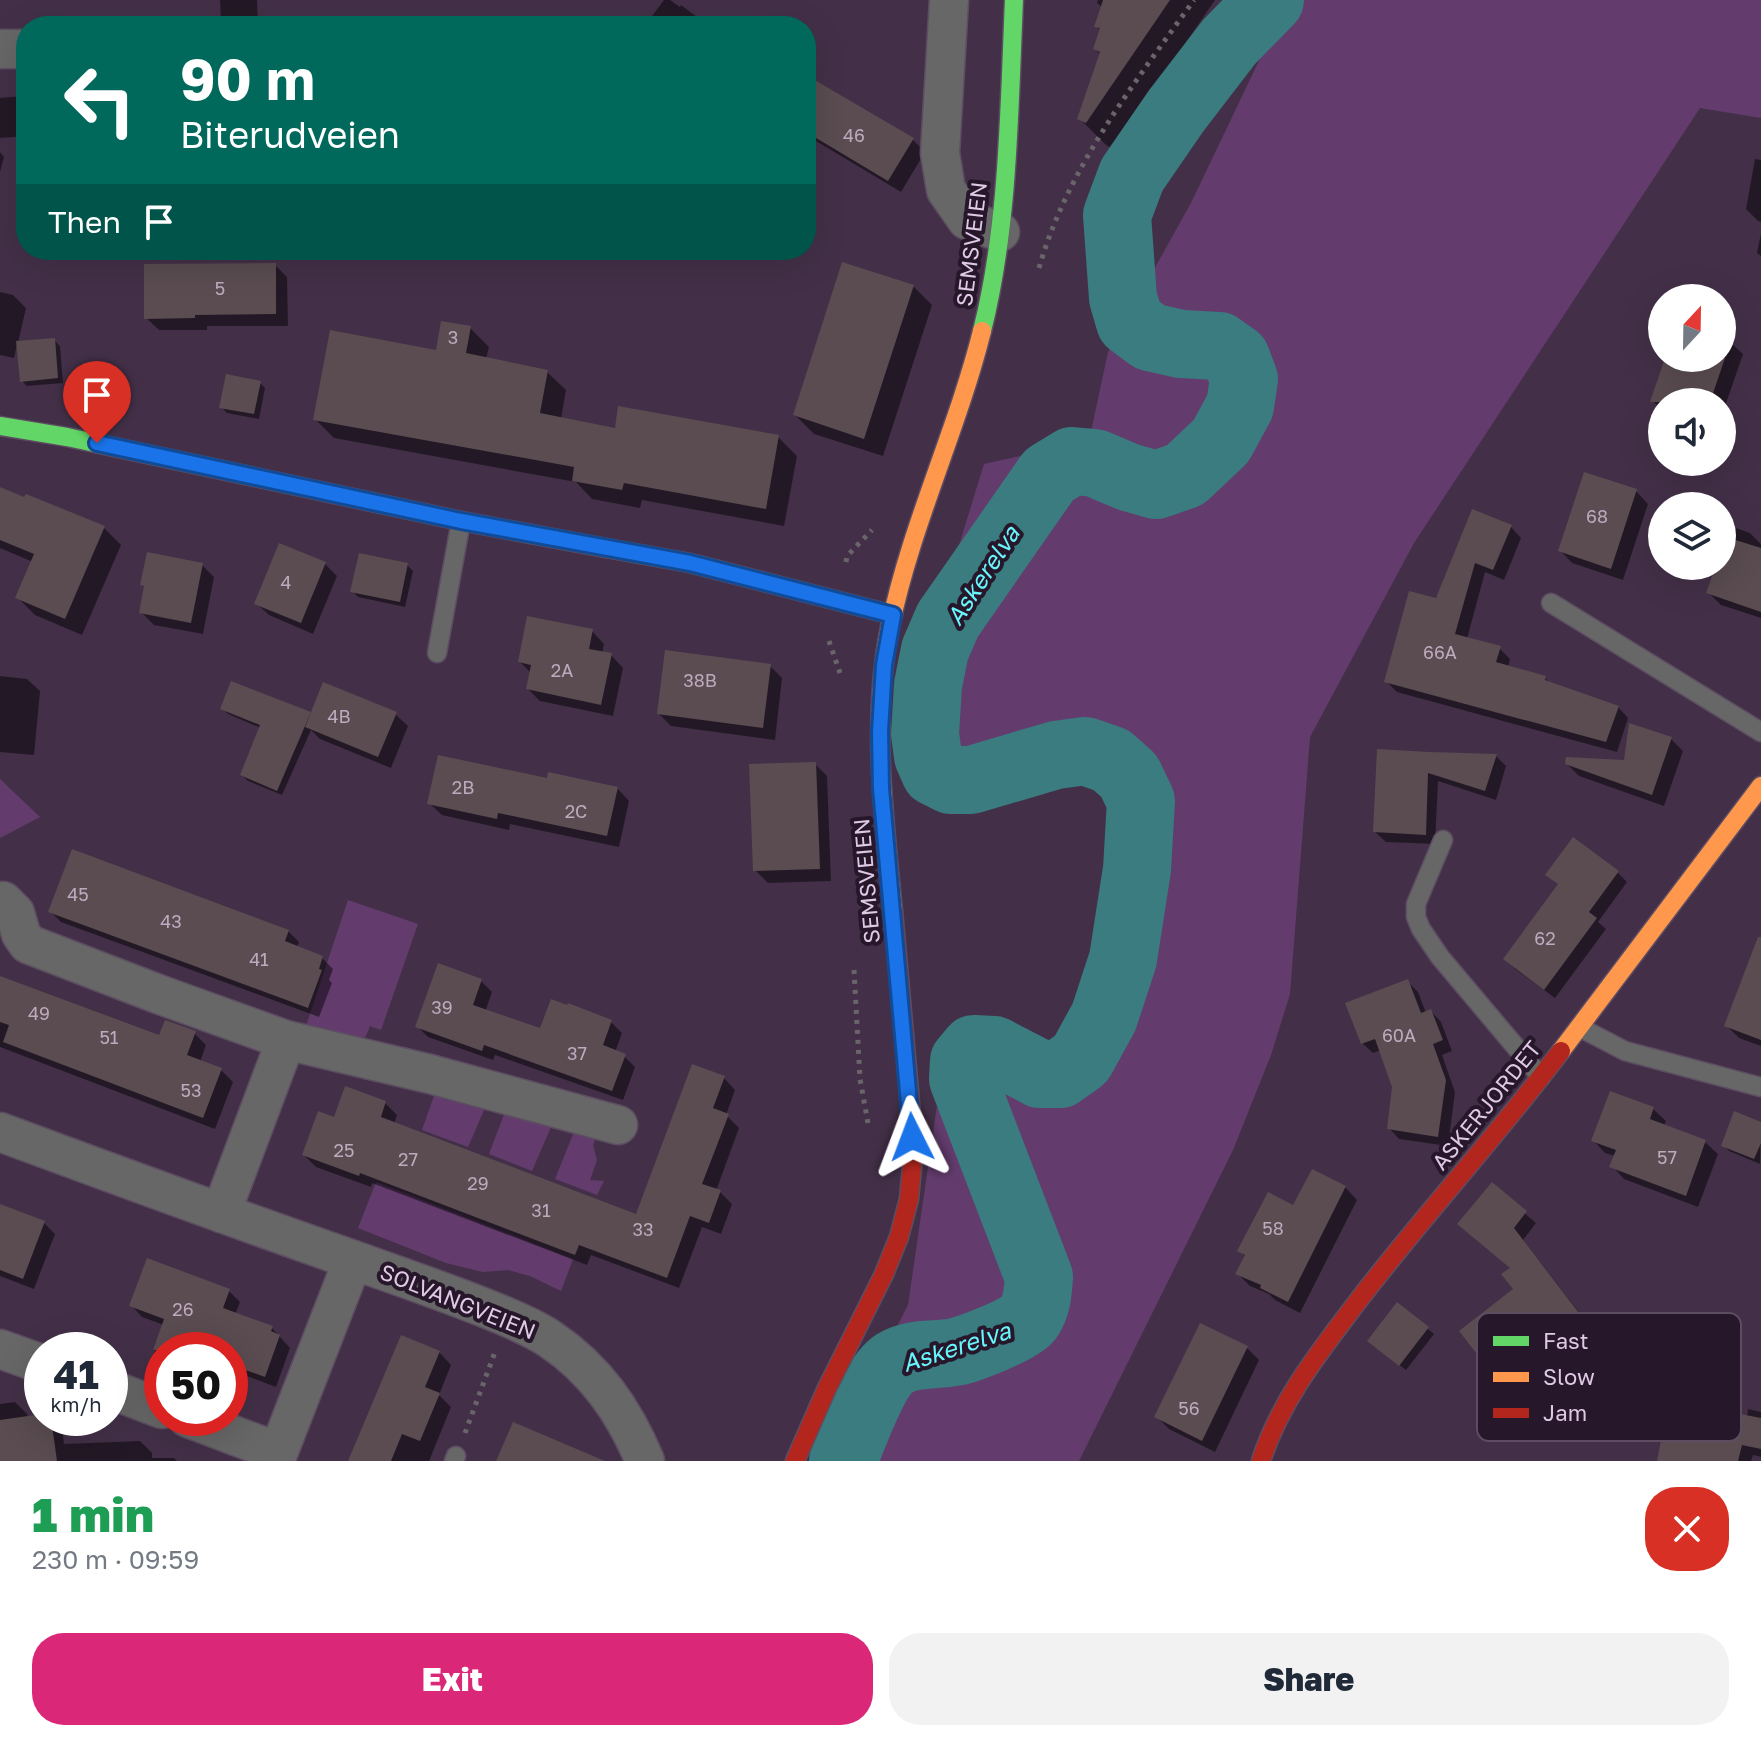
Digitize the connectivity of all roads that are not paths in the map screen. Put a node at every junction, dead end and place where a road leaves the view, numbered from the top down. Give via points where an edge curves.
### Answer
1 (949, 0) edge
2 (1014, 0) edge
3 (1000, 232) junction
4 (0, 426) edge
5 (461, 521) junction
6 (1551, 603) dead end
7 (893, 615) junction
8 (437, 653) dead end
9 (1761, 732) edge
10 (1761, 786) edge
11 (1443, 840) dead end
12 (3, 901) dead end
13 (1579, 1027) junction
14 (286, 1040) junction
15 (1541, 1077) junction
16 (1761, 1087) edge
17 (618, 1125) dead end
18 (0, 1132) edge
19 (221, 1213) junction
20 (353, 1260) junction
21 (0, 1349) edge
22 (24, 1358) edge
23 (230, 1436) edge
24 (277, 1456) edge
25 (645, 1461) edge
26 (795, 1461) edge
27 (1261, 1461) edge

1 - 3 street via 940,153 946,190 967,220
2 - 3 street, SEMSVEIEN
3 - 7 street, SEMSVEIEN via 973,367
4 - 5 street
5 - 7 street via 690,563
5 - 8 lane
6 - 9 lane
7 - 26 street, SEMSVEIEN via 884,665 881,788 911,1114 909,1200 899,1239
10 - 13 street, ASKERJORDET
11 - 15 lane via 1416,904 1416,917 1440,957
12 - 14 street via 15,913 28,944
13 - 15 street, ASKERJORDET
13 - 16 lane via 1625,1051
14 - 17 street
14 - 19 street
15 - 27 street, ASKERJORDET via 1308,1366
18 - 19 street, SOLVANGVEIEN
19 - 20 street, SOLVANGVEIEN
20 - 24 street, SOLVANGVEIEN
20 - 25 street, SOLVANGVEIEN via 453,1295 549,1338 612,1397
21 - 22 street
23 - 24 street, SOLVANGVEIEN

